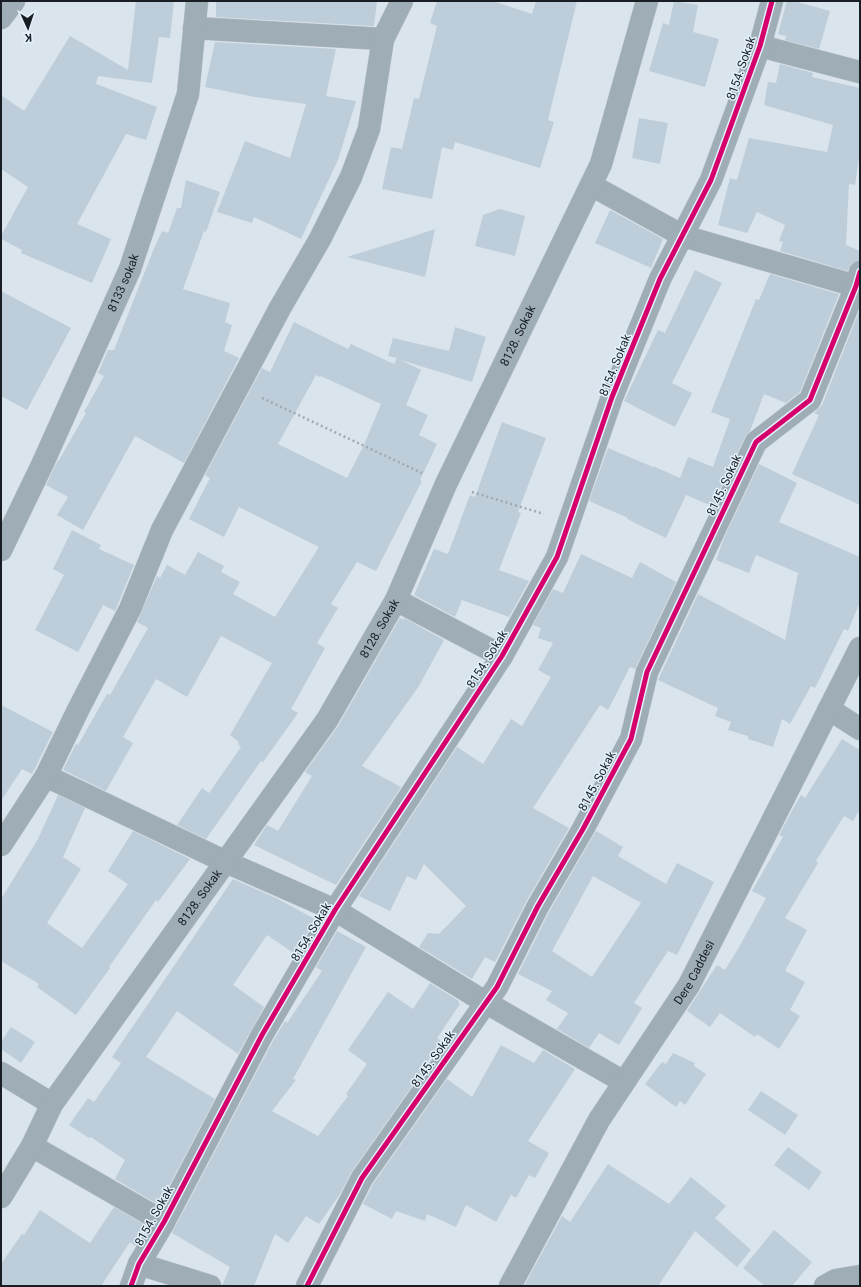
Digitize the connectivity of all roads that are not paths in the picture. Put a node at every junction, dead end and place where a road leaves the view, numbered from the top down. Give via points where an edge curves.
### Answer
1 (14, 1) edge
2 (197, 1) edge
3 (402, 1) edge
4 (647, 1) edge
5 (772, 1) edge
6 (1, 18) edge
7 (194, 28) junction
8 (383, 38) junction
9 (760, 46) junction
10 (860, 72) edge
11 (590, 185) junction
12 (683, 236) junction
13 (859, 282) edge
14 (4, 537) edge
15 (396, 600) junction
16 (860, 648) edge
17 (502, 656) junction
18 (829, 709) junction
19 (860, 729) edge
20 (46, 776) junction
21 (1, 845) edge
22 (226, 862) junction
23 (335, 910) junction
24 (485, 1002) junction
25 (1, 1073) edge
26 (624, 1082) junction
27 (52, 1104) junction
28 (32, 1146) junction
29 (1, 1197) edge
30 (164, 1222) junction
31 (139, 1264) junction
32 (860, 1276) edge
33 (131, 1286) edge
34 (210, 1286) edge
35 (307, 1286) edge
36 (510, 1286) edge
37 (826, 1286) edge

1 - 6 street
2 - 7 street, 8133 sokak
3 - 8 street
4 - 11 street, 8128. Sokak via 600,164
5 - 9 street, 8154. Sokak
7 - 8 street
7 - 14 street, 8133 sokak via 188,94 130,269 45,458
8 - 20 street via 368,129 351,177 162,530 130,609
9 - 10 street
9 - 12 street, 8154. Sokak via 711,180
11 - 12 street
11 - 15 street, 8128. Sokak via 446,484
12 - 13 street
12 - 17 street, 8154. Sokak via 660,279 612,397 557,557
13 - 24 street, 8145. Sokak via 810,400 756,442 647,672 631,739 538,906 497,987
15 - 17 street
15 - 22 street, 8128. Sokak via 327,720
16 - 18 street, Dere Caddesi
17 - 23 street, 8154. Sokak
18 - 19 street
18 - 26 street, Dere Caddesi via 689,984
20 - 21 street
20 - 22 street
22 - 23 street
22 - 27 street, 8128. Sokak
23 - 24 street
23 - 30 street, 8154. Sokak via 262,1035
24 - 26 street
24 - 35 street, 8145. Sokak via 362,1178
25 - 27 street
26 - 36 street, Dere Caddesi via 599,1120
27 - 28 street, 8128. Sokak
28 - 29 street, 8128. Sokak
28 - 30 street
30 - 31 street, 8154. Sokak
31 - 33 street, 8154. Sokak
31 - 34 street
32 - 37 street via 836,1280

